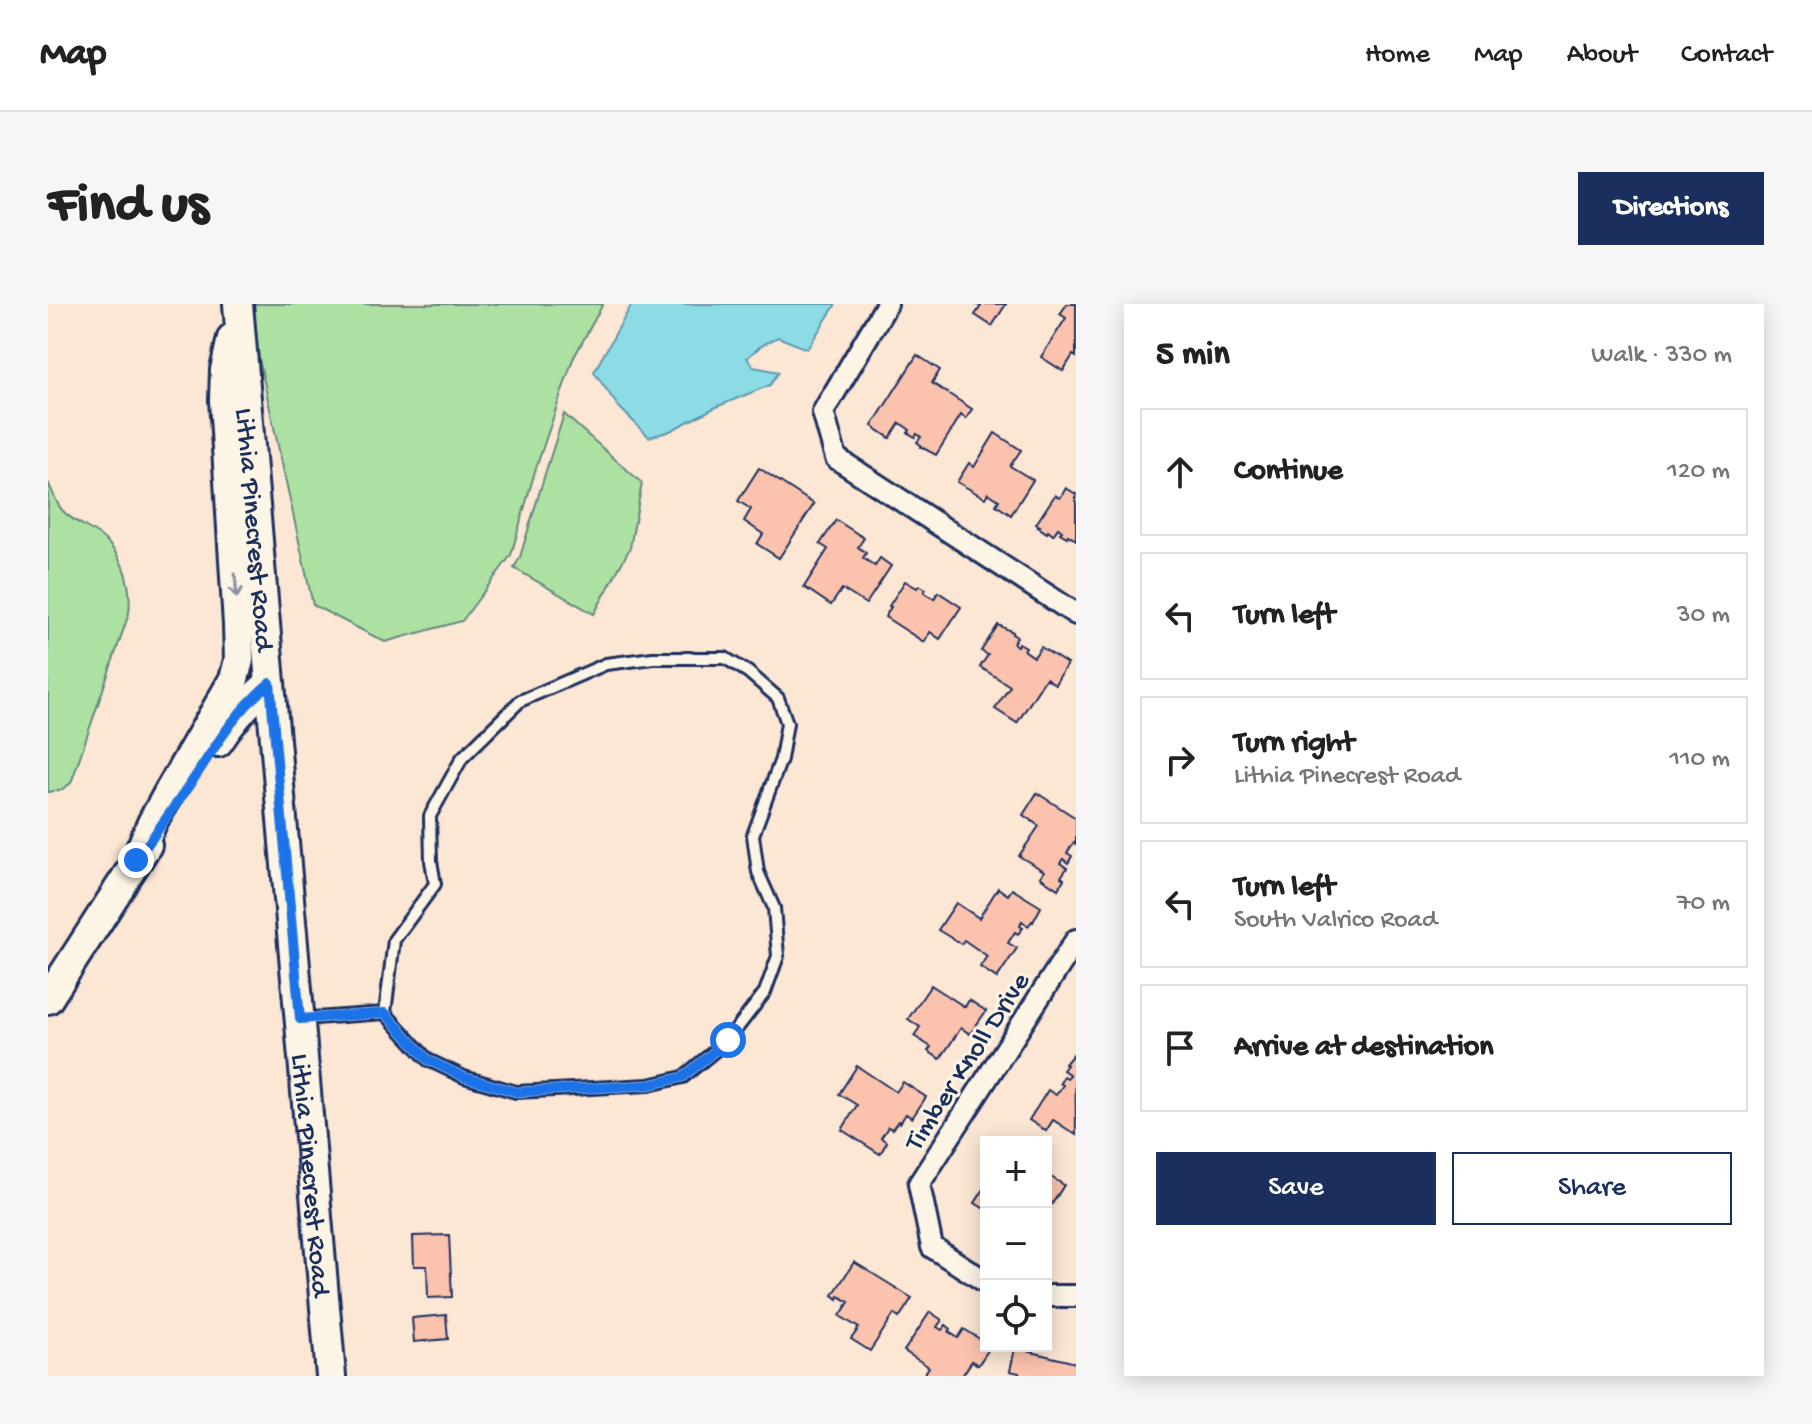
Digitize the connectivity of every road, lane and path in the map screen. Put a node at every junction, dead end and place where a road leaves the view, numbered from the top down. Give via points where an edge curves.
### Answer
1 (887, 304) edge
2 (239, 309) edge
3 (1076, 614) edge
4 (270, 683) junction
5 (136, 860) junction
6 (1076, 940) edge
7 (48, 999) edge
8 (385, 1013) junction
9 (300, 1019) junction
10 (983, 1280) edge
11 (1052, 1296) edge
12 (1076, 1296) edge
13 (331, 1376) edge

1 - 3 street via 823,412 836,458
2 - 4 main road, Lithia Pinecrest Road
2 -> 5 main road via 224,400 238,670
4 - 5 main road via 234,718
4 - 9 main road, Lithia Pinecrest Road
5 - 7 main road
6 - 10 street, Timber Knoll Drive via 919,1184 932,1247
8 - 8 lane via 428,1060 516,1092 649,1085 683,1077 728,1040 765,992 778,956 774,908 758,872 753,835 781,759 787,723 778,698 725,658 653,658 606,664 520,701 462,758 430,816 435,884 394,940
8 - 9 lane
9 - 13 main road, Lithia Pinecrest Road
11 - 12 street

